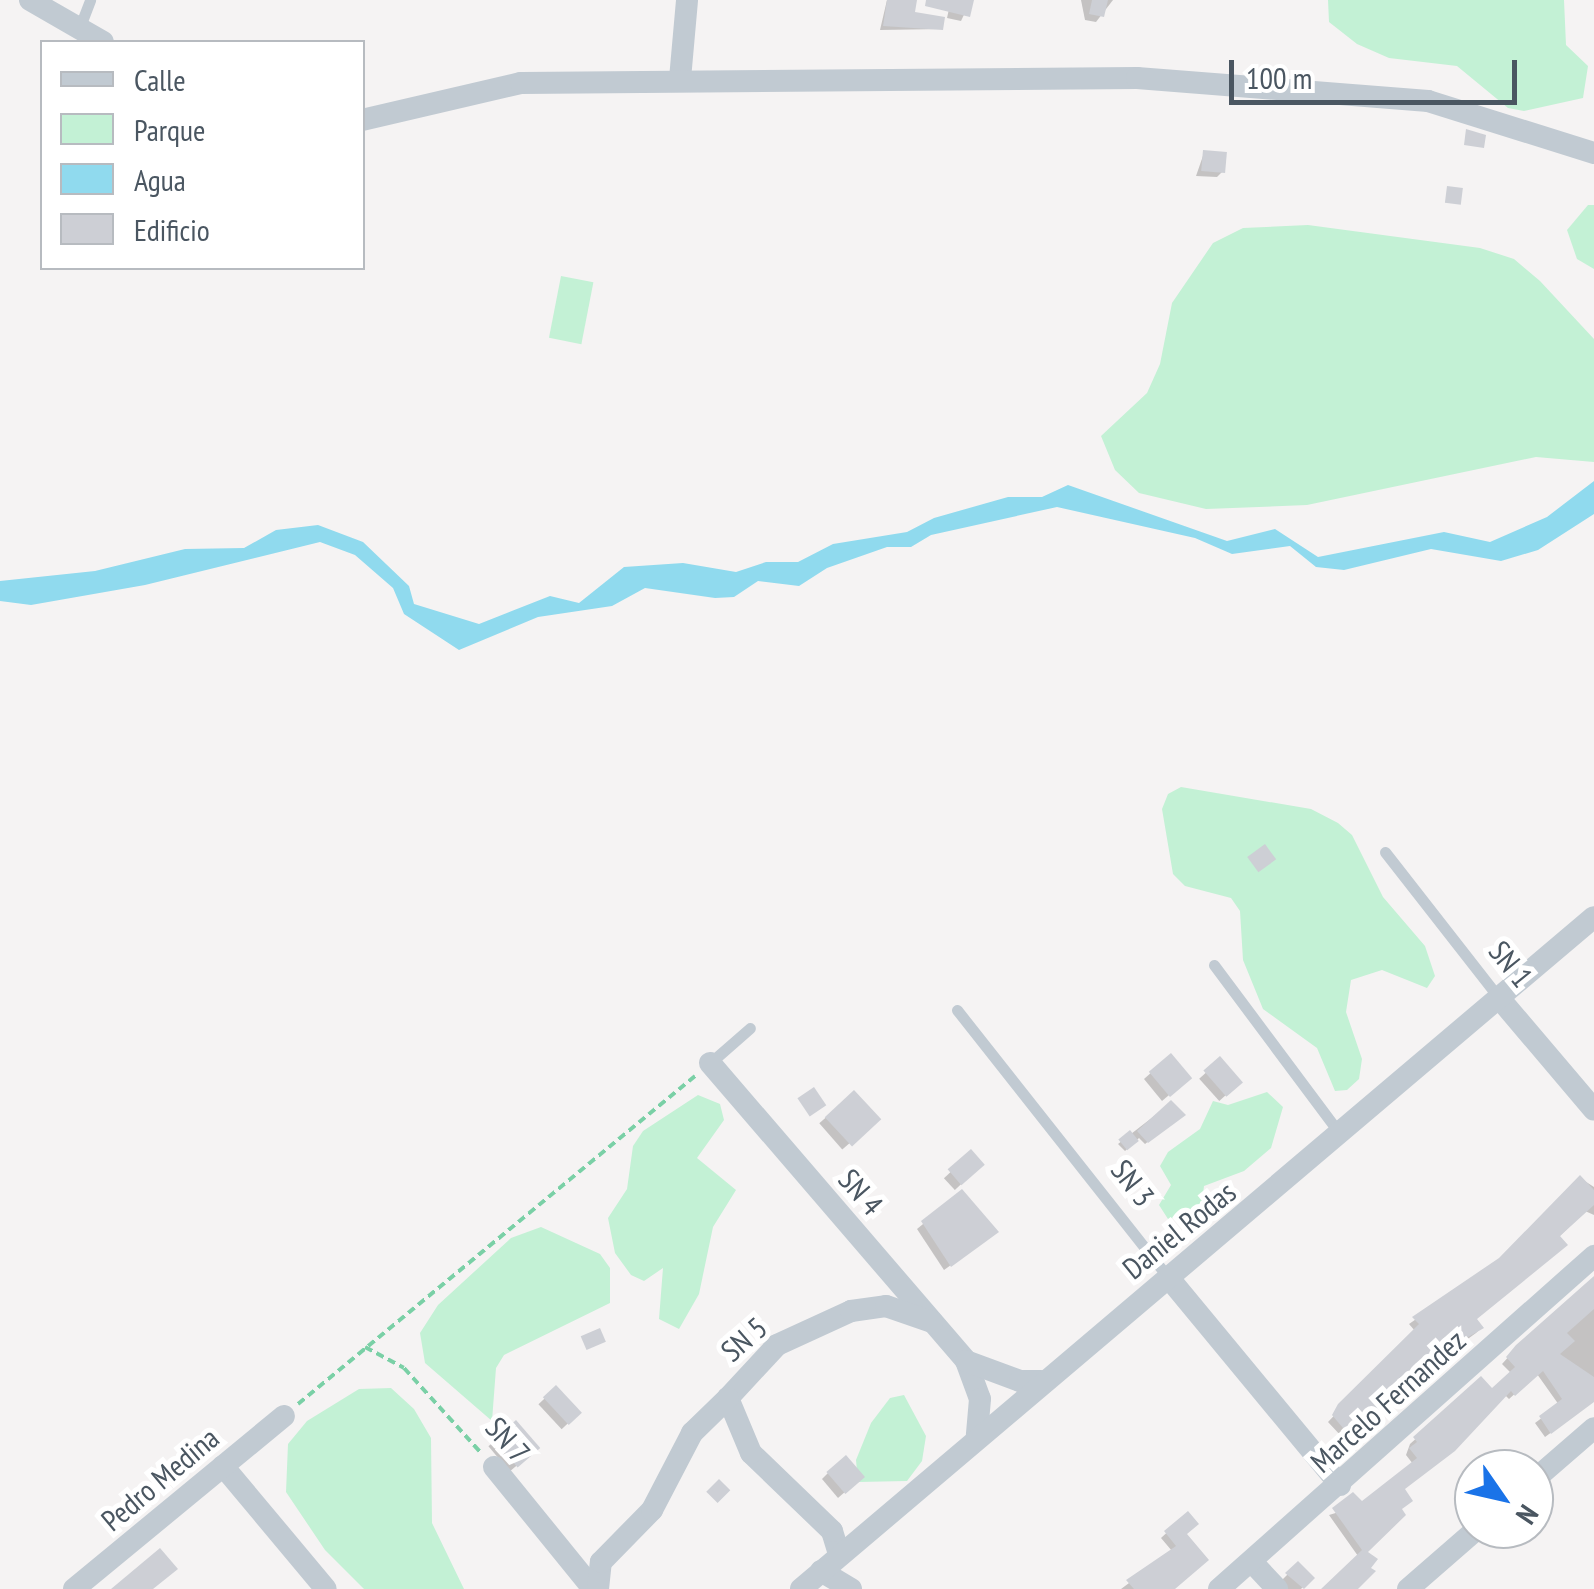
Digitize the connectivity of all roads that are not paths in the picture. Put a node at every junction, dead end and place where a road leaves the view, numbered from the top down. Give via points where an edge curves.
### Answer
1 (30, 0) edge
2 (90, 0) edge
3 (687, 0) edge
4 (80, 29) junction
5 (99, 40) edge
6 (680, 79) junction
7 (365, 119) edge
8 (1594, 152) edge
9 (1385, 852) dead end
10 (1594, 917) edge
11 (1214, 965) dead end
12 (1500, 999) junction
13 (957, 1010) dead end
14 (750, 1028) dead end
15 (710, 1063) joint
16 (1594, 1110) edge
17 (1342, 1136) junction
18 (1594, 1256) edge
19 (1168, 1277) junction
20 (934, 1323) junction
21 (966, 1360) junction
22 (1041, 1382) junction
23 (728, 1398) junction
24 (284, 1416) road end
25 (1594, 1428) edge
26 (977, 1435) junction
27 (1554, 1463) edge
28 (223, 1466) junction
29 (494, 1468) road end
30 (1340, 1484) junction
31 (1454, 1549) edge
32 (1252, 1562) junction
33 (830, 1563) junction
34 (74, 1589) edge
35 (326, 1589) edge
36 (596, 1589) edge
37 (801, 1589) edge
38 (852, 1589) edge
39 (1220, 1589) edge
40 (1277, 1589) edge
41 (1408, 1589) edge

1 - 4 street
2 - 4 lane
3 - 6 street
4 - 5 street
6 - 7 street via 521,83
6 - 8 street via 1136,78 1365,92 1453,107
9 - 12 lane, SN 1
10 - 12 street, Daniel Rodas
11 - 17 lane
12 - 16 street, SN 1
12 - 17 street, Daniel Rodas
13 - 19 lane, SN 3
14 - 15 lane
15 - 20 street, SN 4
17 - 19 street, Daniel Rodas
18 - 30 street, Marcelo Fernandez
19 - 22 street, Daniel Rodas
19 - 30 street, SN 3
20 - 21 street, SN 4
20 - 23 street, SN 5 via 886,1306 851,1310 777,1345
21 - 22 street, SN 4
21 - 26 street, SN 4 via 980,1398
22 - 26 street, Daniel Rodas
23 - 33 street, SN 5 via 752,1452 832,1531
23 - 36 street via 692,1433 652,1510 601,1562
24 - 28 street, Pedro Medina
25 - 27 street
26 - 33 street, Daniel Rodas
28 - 34 street, Pedro Medina
28 - 35 street
29 - 36 street, SN 7
30 - 32 street, Marcelo Fernandez
31 - 41 street
32 - 39 street, Marcelo Fernandez
32 - 40 street
33 - 37 street, Daniel Rodas
33 - 38 street, SN 5

